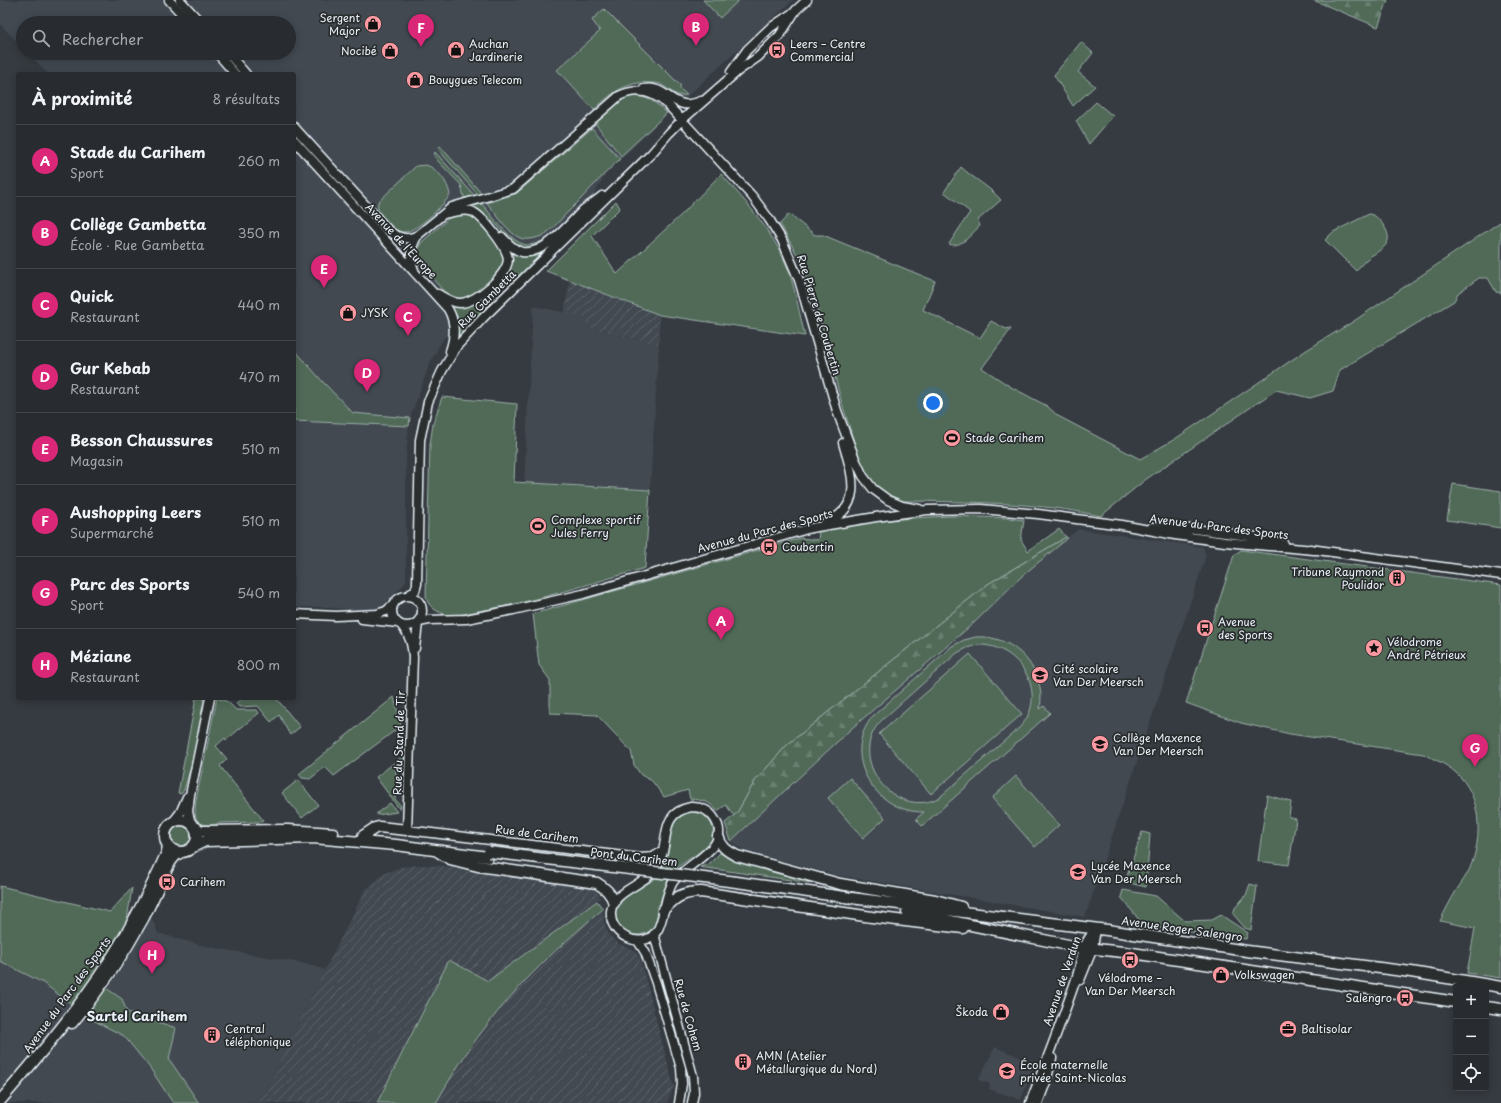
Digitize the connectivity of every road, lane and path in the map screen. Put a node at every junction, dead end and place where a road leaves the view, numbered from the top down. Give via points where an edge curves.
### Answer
1 (169, 0) edge
2 (180, 0) edge
3 (807, 0) edge
4 (796, 10) junction
5 (184, 16) edge
6 (195, 16) edge
7 (222, 60) edge
8 (234, 60) edge
9 (233, 72) edge
10 (244, 72) edge
11 (721, 85) junction
12 (638, 91) junction
13 (709, 97) junction
14 (682, 120) junction
15 (296, 129) edge
16 (296, 142) edge
17 (621, 184) junction
18 (474, 213) junction
19 (441, 215) junction
20 (418, 235) junction
21 (415, 272) junction
22 (433, 292) junction
23 (442, 371) junction
24 (836, 411) junction
25 (928, 510) junction
26 (812, 528) junction
27 (1501, 575) edge
28 (407, 596) junction
29 (393, 605) junction
30 (296, 614) edge
31 (336, 616) junction
32 (418, 623) junction
33 (400, 624) junction
34 (413, 657) junction
35 (210, 700) edge
36 (192, 783) junction
37 (173, 822) junction
38 (193, 825) junction
39 (407, 830) junction
40 (363, 836) junction
41 (718, 836) junction
42 (408, 844) junction
43 (168, 845) junction
44 (193, 847) junction
45 (435, 850) junction
46 (663, 851) junction
47 (182, 852) junction
48 (488, 854) junction
49 (858, 902) junction
50 (614, 903) junction
51 (663, 910) junction
52 (994, 916) junction
53 (1096, 929) junction
54 (993, 930) junction
55 (654, 934) junction
56 (638, 941) junction
57 (1088, 948) junction
58 (1501, 986) edge
59 (1453, 1002) edge
60 (1489, 1007) edge
61 (1501, 1009) edge
62 (684, 1039) junction
63 (673, 1042) junction
64 (691, 1066) junction
65 (681, 1068) junction
66 (25, 1072) junction
67 (0, 1101) edge
68 (680, 1103) edge
69 (692, 1103) edge
70 (1030, 1103) edge
71 (1038, 1103) edge

1 - 5 street
2 - 6 street
3 - 4 street, Rue Gambetta
4 - 11 street, Rue Gambetta via 757,40
4 - 11 street, Rue Gambetta via 780,35 756,59
7 - 9 street
8 - 10 street
11 - 13 street, Rue Gambetta
12 - 13 street via 646,88 657,89 675,102 687,104
12 - 14 street, Rue Pierre de Coubertin via 662,99
12 - 19 street via 625,93 613,101 513,189 452,207
13 - 14 street, Rue Gambetta
14 - 17 street, Rue Gambetta
14 - 24 street, Rue Pierre de Coubertin via 756,202 782,240 799,280
15 - 20 street, Avenue de l'Europe via 389,231 404,238
16 - 21 street, Avenue de l'Europe
17 - 18 street via 586,208 552,240 530,252 515,249 489,223
17 - 23 street, Rue Gambetta via 466,335
18 - 19 street via 463,210
18 - 22 street via 503,246 508,260 506,268 471,301 455,302
19 - 20 street
20 - 21 street via 411,250 411,262
21 - 22 street, Avenue de l'Europe
22 - 23 street, Avenue de l'Europe via 452,315 454,329 453,342
23 - 28 street, Rue Gambetta via 428,402 422,428 417,584 415,591
24 - 25 street, Rue Pierre de Coubertin via 858,467 873,489 895,503
24 - 26 street, Rue Pierre de Coubertin via 852,473 853,492 849,504 841,514
25 - 26 street, Avenue du Parc des Sports
25 - 27 street, Avenue du Parc des Sports via 1004,510 1122,525 1170,535 1314,550
26 - 32 street, Avenue du Parc des Sports via 568,597 480,617
28 - 29 street via 398,599
28 - 32 street via 416,599 422,606 422,616
29 - 31 street via 377,614
29 - 33 street via 393,616
30 - 31 street
31 - 33 street
32 - 33 street via 410,627
32 - 34 street, Rue du Stand de Tir
33 - 34 street, Rue du Stand de Tir via 410,636
34 - 39 street, Rue du Stand de Tir
35 - 36 street
36 - 37 street via 180,813
36 - 38 street via 188,815
37 - 38 main road via 181,820
37 - 43 main road via 166,831
38 - 40 main road via 201,831 304,830
38 - 44 main road via 197,837
39 - 40 main road via 379,827
39 - 46 street, Rue de Carihem via 641,858 653,857
40 - 42 main road
41 - 46 street via 718,825 710,813 696,807 685,808 670,820
41 - 51 street via 712,848 678,876 670,887
41 - 52 main road via 720,844 737,856 840,884 935,900
42 - 44 main road via 313,838 205,841
42 - 45 main road, Pont du Carihem
42 - 48 main road, Pont du Carihem
43 - 47 main road via 174,851
43 - 66 main road, Avenue du Parc des Sports via 144,900 116,949 83,998
44 - 47 main road
45 - 48 main road, Pont du Carihem
45 - 50 main road via 450,860 478,866 597,883 605,888
46 - 50 street via 658,864 649,875 622,894
47 - 66 main road, Avenue du Parc des Sports via 171,861 143,920 101,987 66,1030
48 - 49 main road, Pont du Carihem, bridge via 714,879
49 - 52 main road, Avenue Roger Salengro
49 - 54 main road
50 - 56 street via 611,916 615,928 628,939
51 - 54 main road via 680,895 701,892 947,927
51 - 55 street
52 - 53 main road, Avenue Roger Salengro
53 - 57 street, Avenue de Verdun via 1088,938
53 - 58 main road, Avenue Roger Salengro
54 - 57 main road
55 - 56 street
55 - 62 street, Rue de Cohem
56 - 63 street, Rue de Cohem via 652,970
57 - 59 main road
57 - 70 street, Avenue de Verdun
57 - 71 street, Avenue de Verdun
60 - 61 main road
62 - 63 street
62 - 64 street, Rue de Cohem
63 - 65 street, Rue de Cohem
64 - 65 street
64 - 69 street, Rue de Cohem via 694,1087
65 - 68 street, Rue de Cohem
66 - 67 main road, Avenue du Parc des Sports

